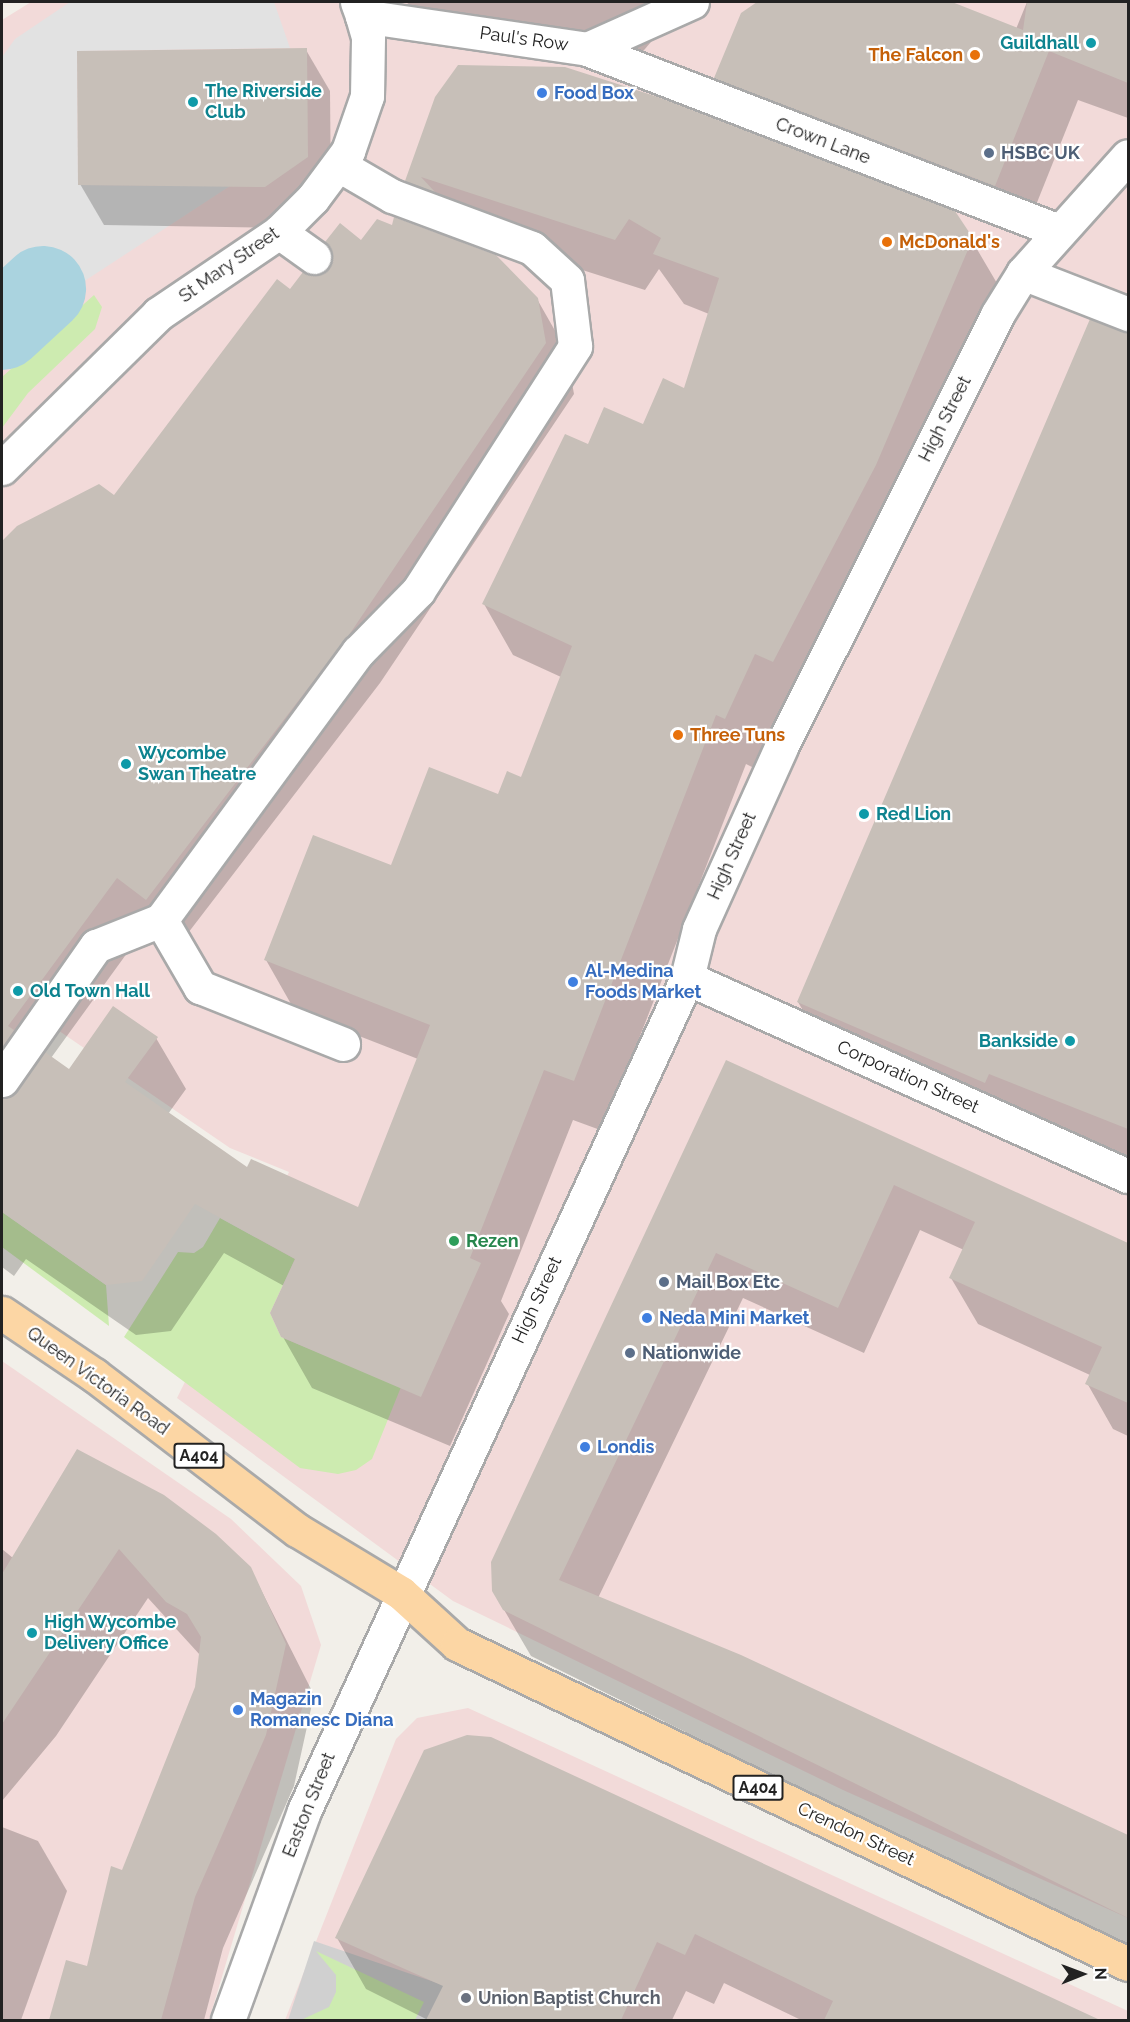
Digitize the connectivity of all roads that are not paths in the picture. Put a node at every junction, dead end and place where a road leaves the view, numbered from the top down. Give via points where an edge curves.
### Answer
1 (692, 2) edge
2 (360, 9) edge
3 (587, 49) junction
4 (1128, 156) edge
5 (339, 165) junction
6 (1059, 231) junction
7 (279, 232) junction
8 (314, 257) dead end
9 (1023, 273) junction
10 (1128, 314) edge
11 (2, 468) edge
12 (161, 920) junction
13 (687, 978) junction
14 (343, 1044) dead end
15 (2, 1080) edge
16 (1128, 1176) edge
17 (2, 1313) edge
18 (401, 1593) junction
19 (1128, 1964) edge
20 (228, 2020) edge

1 - 3 street, Paul's Row
2 - 3 street, Paul's Row
2 - 5 street, St Mary Street via 368,37 367,96
3 - 6 street, Crown Lane
4 - 6 street, High Street
5 - 7 street, St Mary Street
5 - 12 street via 392,196 532,248 567,280 576,346 418,591 358,652
6 - 9 street, High Street
7 - 8 street
7 - 11 street, St Mary Street via 158,314
9 - 10 street
9 - 13 street, High Street via 781,747 699,929
12 - 14 street via 200,987
12 - 15 street via 96,946
13 - 16 street, Corporation Street
13 - 18 street, High Street
17 - 18 main road, Queen Victoria Road / A404 via 94,1375 297,1530
18 - 19 main road, Crendon Street / A404 via 458,1644 480,1656
18 - 20 street, Easton Street via 304,1811

